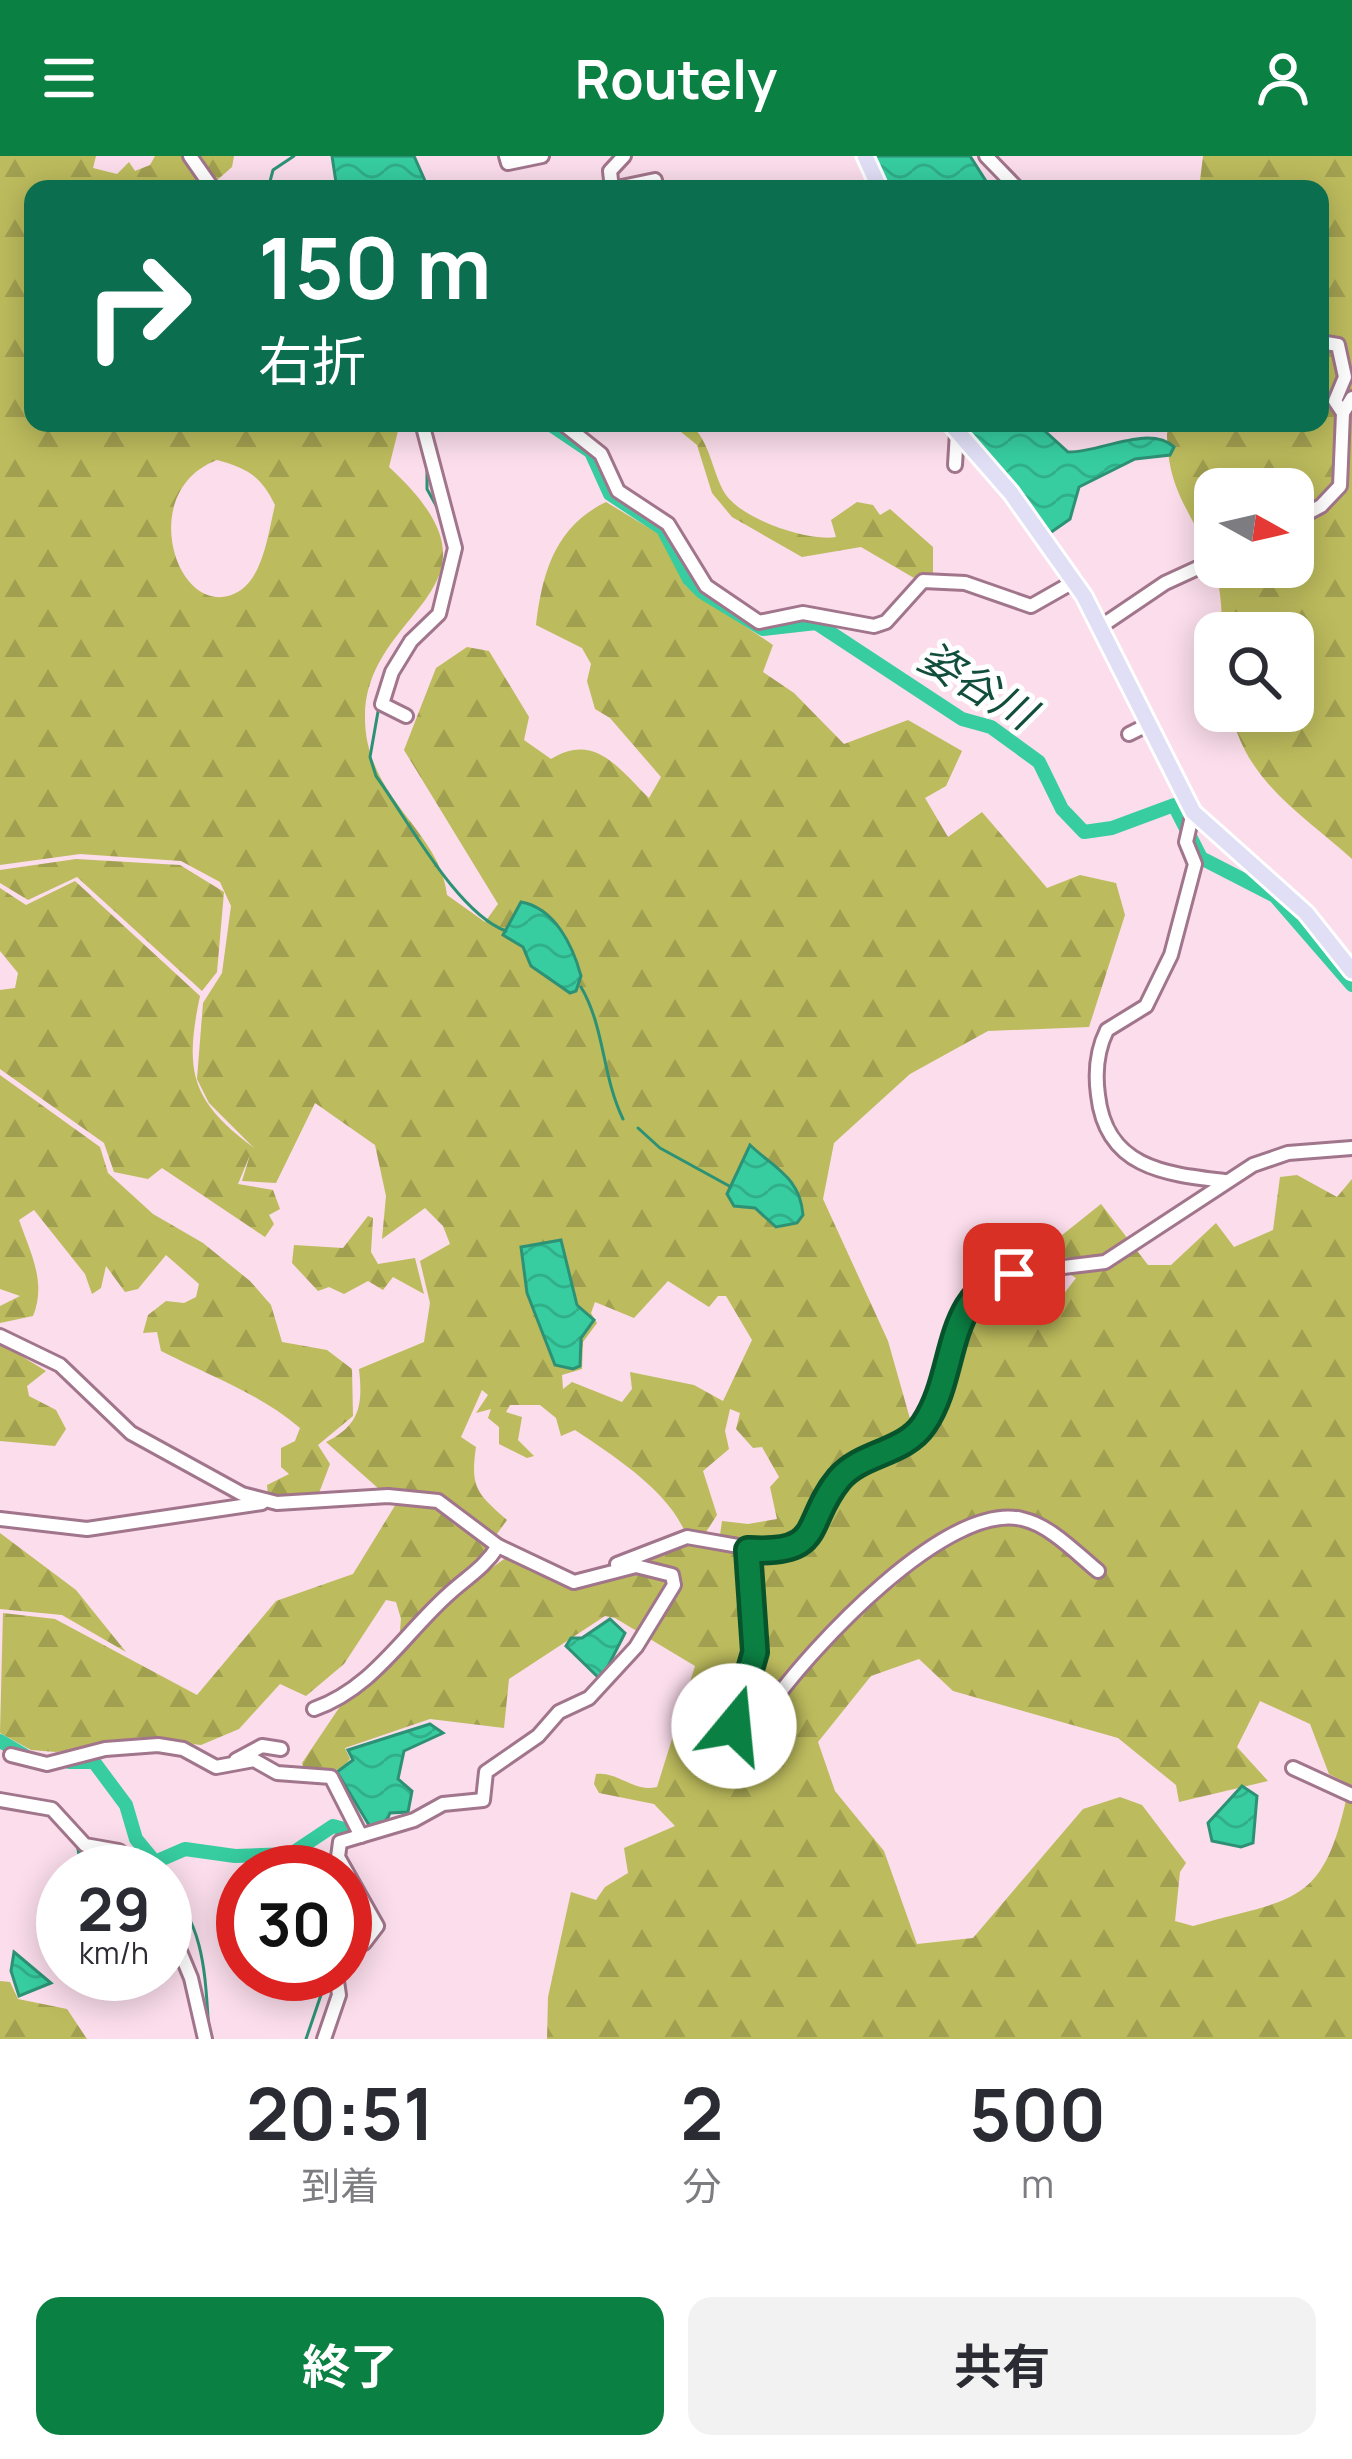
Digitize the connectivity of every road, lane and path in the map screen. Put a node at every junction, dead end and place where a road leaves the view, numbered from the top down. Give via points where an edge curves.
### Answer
1 (506, 156) edge
2 (542, 156) edge
3 (986, 156) edge
4 (1009, 180) edge
5 (1329, 344) edge
6 (1352, 398) edge
7 (1343, 413) junction
8 (424, 432) edge
9 (573, 432) edge
10 (958, 432) edge
11 (963, 432) edge
12 (955, 465) dead end
13 (1314, 510) edge
14 (1194, 569) edge
15 (1075, 581) junction
16 (1100, 627) junction
17 (406, 716) dead end
18 (1147, 725) junction
19 (1129, 734) dead end
20 (1193, 812) junction
21 (1352, 971) edge
22 (1352, 1148) edge
23 (1226, 1182) junction
24 (0, 1336) edge
25 (263, 1502) junction
26 (0, 1520) edge
27 (498, 1546) junction
28 (748, 1550) junction
29 (1098, 1570) dead end
30 (569, 1575) junction
31 (314, 1709) dead end
32 (281, 1749) dead end
33 (11, 1755) dead end
34 (207, 1762) junction
35 (1293, 1768) dead end
36 (1352, 1795) edge
37 (0, 1800) edge
38 (361, 1836) junction
39 (85, 1845) edge
40 (340, 1845) edge
41 (192, 1982) edge
42 (337, 2001) edge
43 (205, 2039) edge
44 (324, 2039) edge

1 - 2 street via 508,163
3 - 4 street
5 - 7 street via 1338,345 1345,376 1335,406
6 - 7 street
7 - 13 street via 1340,486
8 - 17 street via 454,548 439,614 411,641 387,688 383,708
9 - 15 street via 601,454 617,491 668,524 706,586 759,622 803,613 874,626 922,581 964,583 1031,606
10 - 12 street
11 - 15 main road
14 - 16 street
15 - 16 main road
16 - 18 main road
18 - 19 street
18 - 20 main road
20 - 21 main road via 1306,913
20 - 23 street via 1186,835 1195,865 1175,944 1146,1006 1104,1036 1096,1079 1113,1143 1138,1164
22 - 23 street via 1288,1153
23 - 28 street via 1123,1255 984,1284 966,1305 923,1426 845,1473 806,1540
24 - 25 street via 73,1376 130,1433
25 - 26 street via 87,1529
25 - 27 street via 438,1501
27 - 30 street
27 - 31 street via 356,1689
28 - 29 street via 755,1652 722,1747 723,1760 734,1766 749,1753 772,1703 855,1607 947,1542 994,1520 1027,1520
28 - 30 street via 686,1537
30 - 38 street via 585,1582 645,1566 667,1570 674,1585 636,1647 589,1698 559,1712 486,1772 482,1799 442,1804
32 - 34 street via 262,1746 227,1765
33 - 34 street via 54,1761 158,1745
34 - 38 street via 226,1769 254,1760 277,1773 331,1777
35 - 36 street
37 - 39 street via 52,1809
38 - 40 street
41 - 43 street
42 - 44 street

